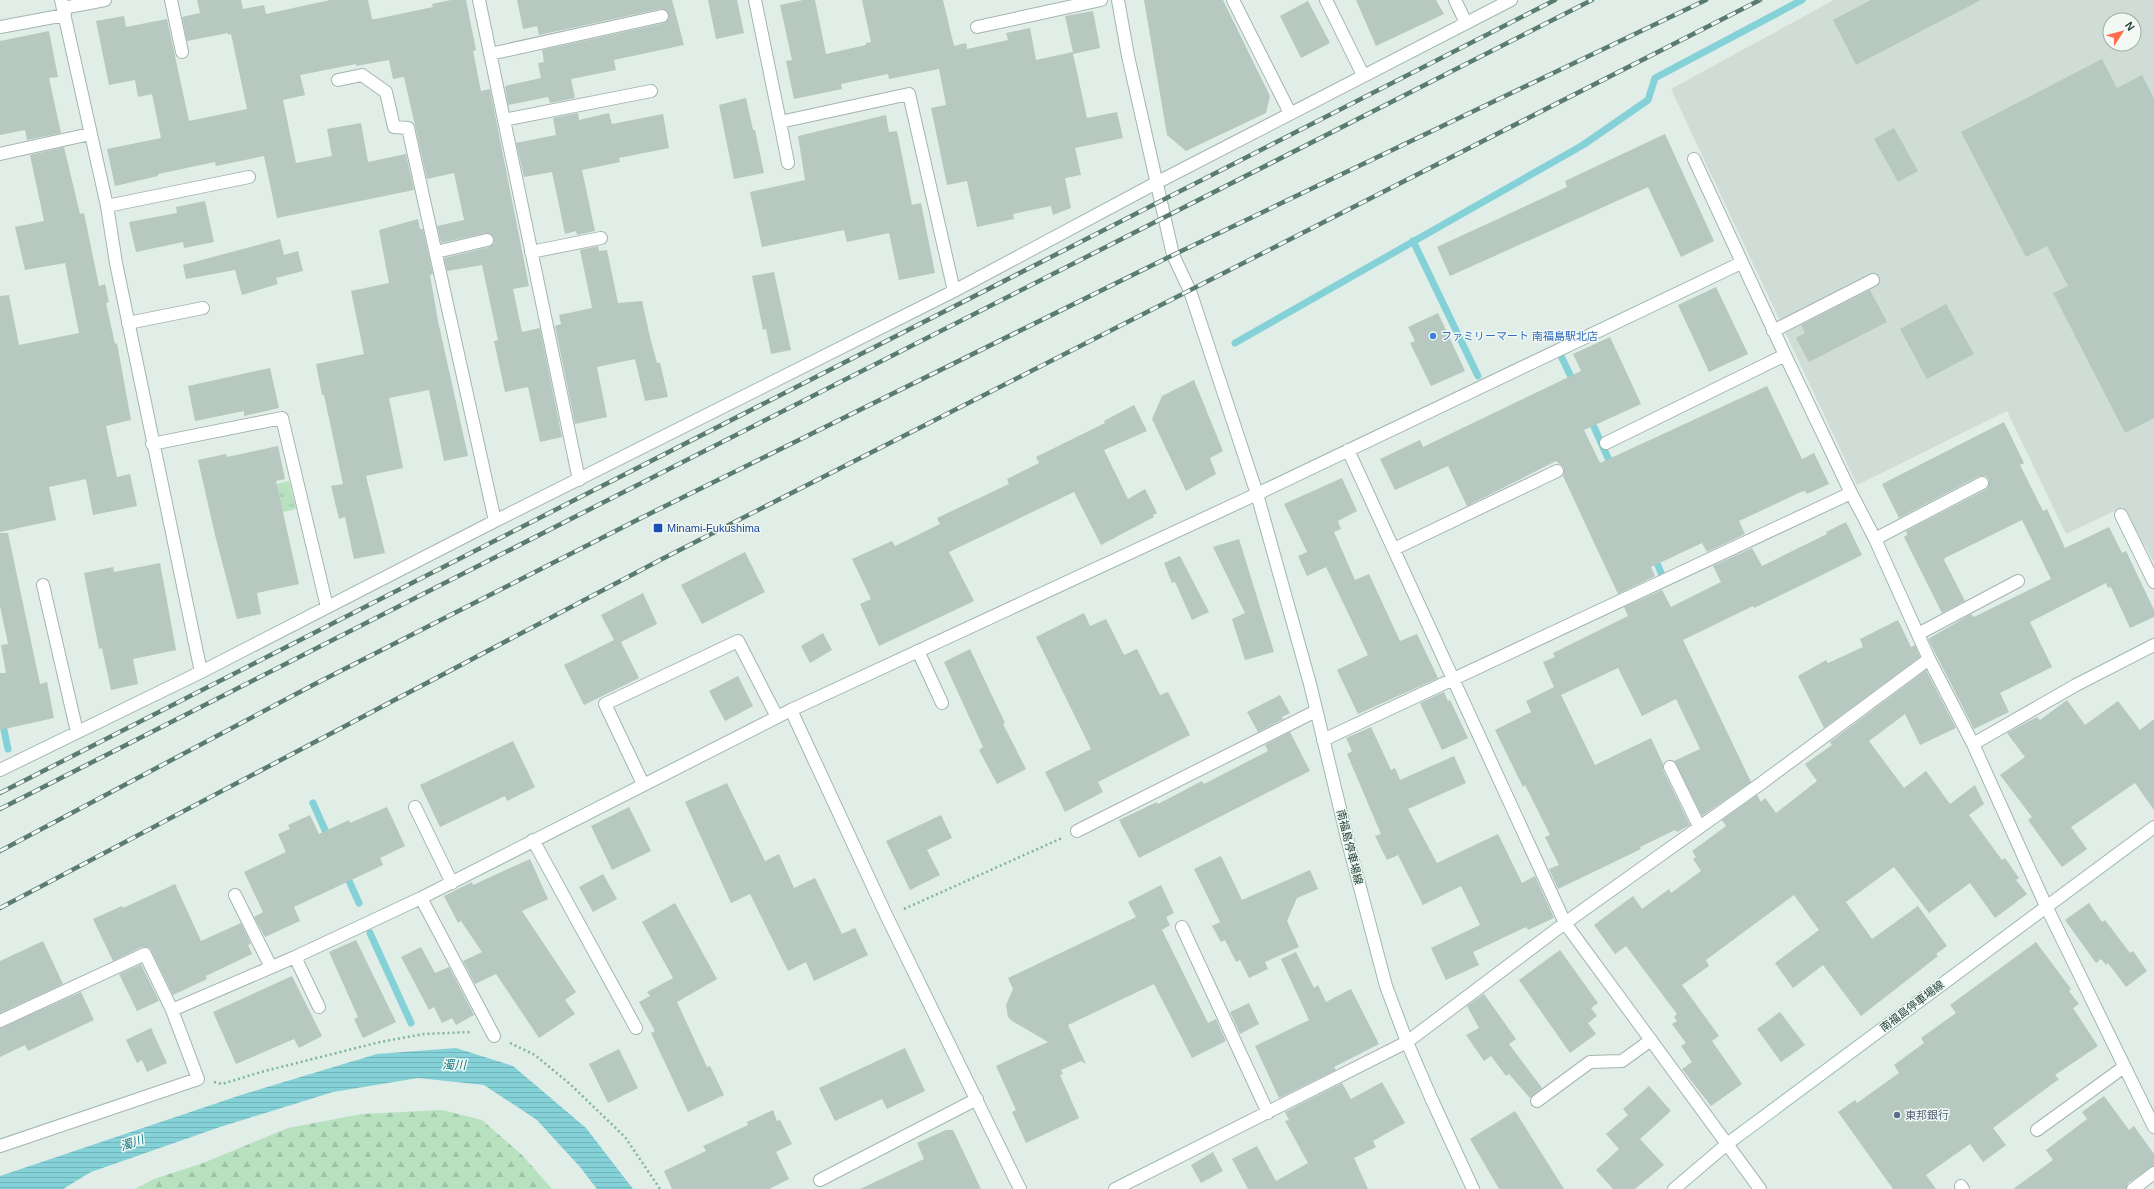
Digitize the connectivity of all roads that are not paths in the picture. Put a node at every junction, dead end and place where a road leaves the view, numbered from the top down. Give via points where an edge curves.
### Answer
1 (105, 0) edge
2 (171, 0) edge
3 (479, 0) edge
4 (755, 0) edge
5 (1101, 0) edge
6 (1118, 0) edge
7 (1233, 0) edge
8 (1326, 0) edge
9 (1455, 0) edge
10 (1511, 0) edge
11 (63, 8) edge
12 (662, 16) dead end
13 (1466, 23) junction
14 (0, 27) edge
15 (977, 27) dead end
16 (182, 52) dead end
17 (490, 54) junction
18 (1363, 75) junction
19 (338, 80) dead end
20 (651, 91) dead end
21 (1290, 114) junction
22 (504, 120) junction
23 (780, 122) junction
24 (90, 134) junction
25 (0, 154) edge
26 (1694, 159) dead end
27 (788, 163) dead end
28 (249, 177) dead end
29 (1156, 183) junction
30 (106, 206) junction
31 (601, 238) dead end
32 (487, 240) dead end
33 (436, 252) junction
34 (531, 252) junction
35 (1741, 263) junction
36 (1873, 280) dead end
37 (954, 291) junction
38 (203, 308) dead end
39 (128, 323) junction
40 (1773, 331) junction
41 (1785, 355) junction
42 (1606, 443) dead end
43 (152, 444) junction
44 (1348, 450) junction
45 (1556, 471) dead end
46 (579, 480) junction
47 (1982, 483) dead end
48 (1851, 493) junction
49 (1257, 494) junction
50 (2121, 515) dead end
51 (495, 521) junction
52 (1875, 539) junction
53 (1394, 549) junction
54 (2018, 581) dead end
55 (2154, 582) edge
56 (44, 585) dead end
57 (327, 607) junction
58 (1918, 634) junction
59 (2154, 645) edge
60 (918, 651) junction
61 (1930, 659) junction
62 (200, 672) junction
63 (1453, 678) junction
64 (942, 703) dead end
65 (791, 710) junction
66 (1316, 711) junction
67 (777, 717) junction
68 (77, 732) junction
69 (1323, 740) junction
70 (1973, 744) junction
71 (1670, 767) dead end
72 (0, 770) edge
73 (644, 784) junction
74 (415, 807) dead end
75 (1699, 826) junction
76 (2154, 827) edge
77 (1077, 831) road end
78 (533, 840) junction
79 (452, 883) junction
80 (235, 895) dead end
81 (421, 898) junction
82 (2046, 906) junction
83 (1565, 923) junction
84 (1182, 927) dead end
85 (295, 957) junction
86 (271, 967) junction
87 (319, 1007) dead end
88 (172, 1010) junction
89 (0, 1021) edge
90 (636, 1028) dead end
91 (494, 1036) road end
92 (1651, 1040) junction
93 (1407, 1042) junction
94 (2124, 1067) junction
95 (977, 1099) junction
96 (1537, 1101) dead end
97 (1268, 1113) junction
98 (2154, 1127) edge
99 (2037, 1130) dead end
100 (1727, 1144) junction
101 (0, 1146) edge
102 (2154, 1173) edge
103 (820, 1180) dead end
104 (1020, 1189) edge
105 (1115, 1189) edge
106 (1473, 1189) edge
107 (1674, 1189) edge
108 (1760, 1189) edge
109 (2133, 1189) edge

1 - 11 street
2 - 16 street
3 - 17 street
4 - 23 street
5 - 15 street
6 - 29 street, 南福島停車場線
7 - 21 street
8 - 18 street
9 - 13 street
10 - 13 street
11 - 14 street
11 - 24 street
12 - 17 street
13 - 18 street
17 - 22 street
18 - 21 street
19 - 33 street via 362,75 386,92 394,127 408,128
20 - 22 street
21 - 29 street
22 - 34 street
23 - 27 street
23 - 37 street via 910,94
24 - 25 street
24 - 30 street
26 - 35 street
28 - 30 street
29 - 37 street
29 - 49 street, 南福島停車場線 via 1173,255 1190,291
30 - 39 street
31 - 34 street
32 - 33 street
33 - 51 street
34 - 46 street
35 - 40 street
35 - 44 street
36 - 40 street
37 - 46 street
38 - 39 street
39 - 43 street
40 - 41 street
41 - 42 street
41 - 48 street
43 - 57 street via 282,418
43 - 62 street
44 - 49 street
44 - 53 street
45 - 53 street
46 - 51 street
47 - 52 street
48 - 52 street
48 - 63 street
49 - 60 street
49 - 66 street, 南福島停車場線
50 - 55 street
51 - 57 street
52 - 58 street
53 - 63 street
54 - 58 street
56 - 68 street
57 - 62 street
58 - 61 street
59 - 70 street via 2076,685
60 - 64 street
60 - 65 street
61 - 70 street
61 - 75 street
62 - 68 street
63 - 69 street
63 - 83 street
65 - 67 street
65 - 95 street via 887,917
66 - 69 street, 南福島停車場線
66 - 77 street
67 - 73 street
67 - 73 street via 738,641 605,704
68 - 72 street
69 - 93 street, 南福島停車場線 via 1386,986
70 - 82 street
71 - 75 street
73 - 78 street
74 - 79 street
75 - 83 street
76 - 82 street, 南福島停車場線
78 - 79 street
78 - 90 street
79 - 81 street
80 - 86 street
81 - 85 street
81 - 91 street
82 - 94 street
82 - 100 street, 南福島停車場線
83 - 92 street
83 - 93 street
84 - 97 street
85 - 86 street
85 - 87 street
86 - 88 street
88 - 89 street via 145,954
88 - 101 street via 198,1079
92 - 96 street via 1622,1061 1590,1062
92 - 100 street
93 - 97 street
93 - 106 street, 南福島停車場線
94 - 98 street
94 - 99 street
95 - 103 street
95 - 104 street
97 - 105 street
100 - 107 street, 南福島停車場線
100 - 108 street
102 - 109 street

